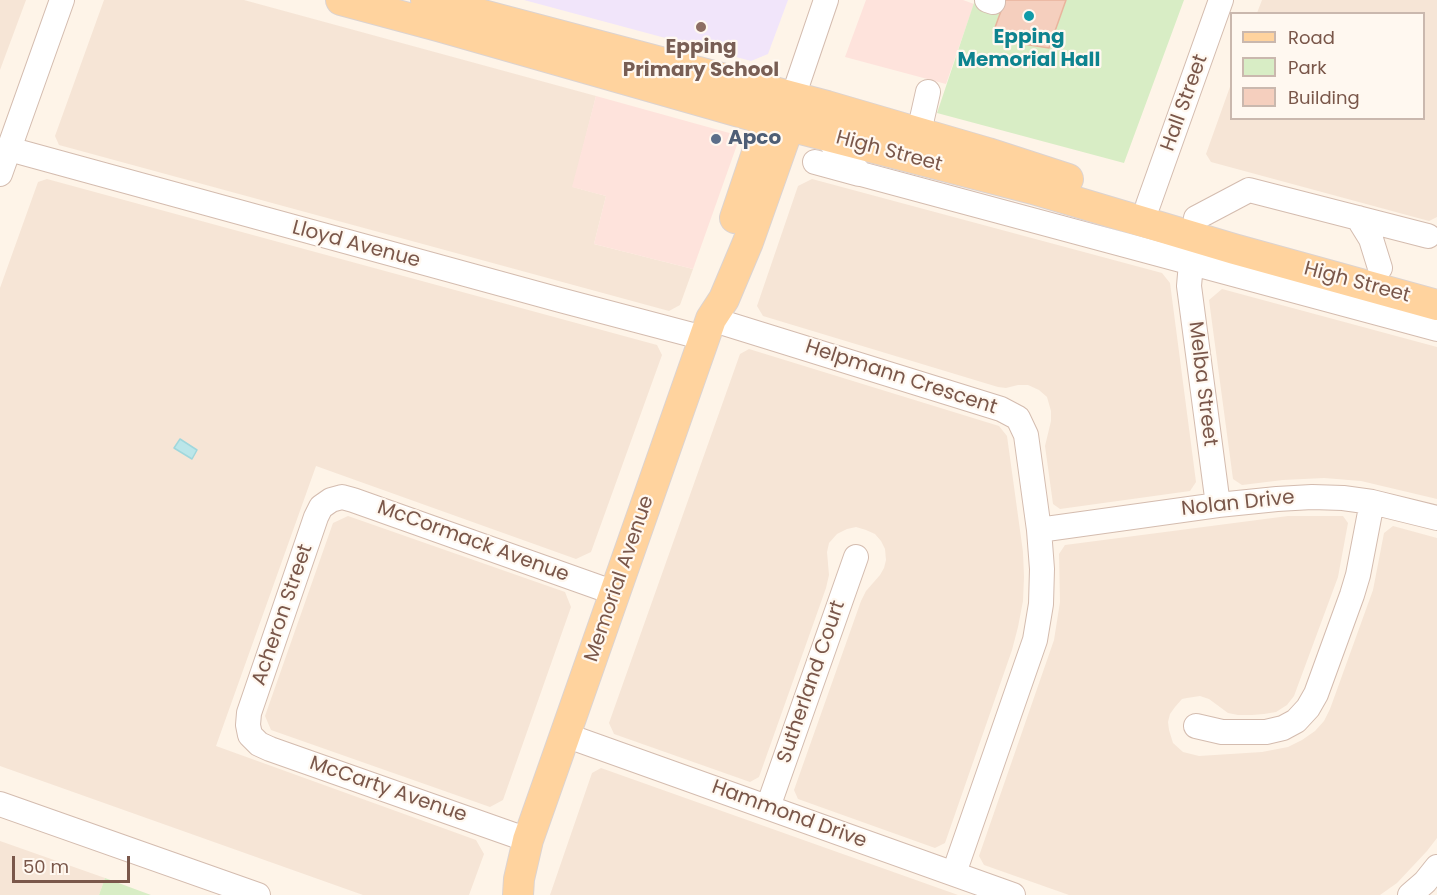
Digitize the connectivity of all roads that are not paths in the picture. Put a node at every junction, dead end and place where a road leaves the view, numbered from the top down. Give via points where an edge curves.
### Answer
1 (62, 0) edge
2 (341, 0) edge
3 (826, 0) edge
4 (987, 0) edge
5 (993, 0) edge
6 (1221, 0) edge
7 (439, 8) edge
8 (928, 92) dead end
9 (793, 97) junction
10 (779, 123) junction
11 (919, 132) junction
12 (827, 135) junction
13 (9, 149) junction
14 (815, 162) dead end
15 (0, 174) edge
16 (861, 174) junction
17 (1047, 193) junction
18 (1148, 205) junction
19 (1196, 218) junction
20 (1358, 218) junction
21 (1068, 230) junction
22 (1428, 236) dead end
23 (1191, 263) junction
24 (1380, 268) junction
25 (1437, 284) edge
26 (1437, 305) edge
27 (707, 328) junction
28 (1437, 329) edge
29 (331, 500) joint
30 (1372, 502) junction
31 (1218, 505) junction
32 (1437, 518) edge
33 (1039, 530) junction
34 (856, 557) dead end
35 (615, 593) junction
36 (1196, 726) dead end
37 (250, 735) joint
38 (565, 735) junction
39 (0, 804) edge
40 (768, 807) junction
41 (528, 840) junction
42 (1437, 867) edge
43 (954, 873) junction
44 (258, 895) edge
45 (501, 895) edge
46 (518, 895) edge
47 (1013, 895) edge
48 (1410, 895) edge

1 - 13 street
2 - 7 main road, High Street
3 - 9 street, Memorial Avenue
4 - 5 street
6 - 18 street, Hall Street
7 - 9 main road, High Street
7 - 10 main road, High Street
8 - 11 street
9 - 10 main road, Memorial Avenue
9 - 11 main road, High Street
10 - 12 main road, High Street
10 - 27 main road, Memorial Avenue via 748,242 724,300
11 - 18 main road, High Street
12 - 16 street via 836,150
12 - 17 main road, High Street
13 - 15 street
13 - 27 street, Lloyd Avenue via 427,264
14 - 16 street
16 - 21 street
17 - 21 street
17 - 26 main road, High Street
18 - 19 main road, High Street
19 - 20 street via 1250,190
19 - 24 main road, High Street
20 - 22 street
20 - 24 street via 1371,239
21 - 23 street
23 - 28 street
23 - 31 street, Melba Street via 1189,286
24 - 25 main road, High Street
27 - 33 street, Helpmann Crescent via 993,406 1018,418 1026,435
27 - 35 main road, Memorial Avenue
29 - 35 street, McCormack Avenue via 354,500
29 - 37 street, Acheron Street via 316,517 249,713
30 - 31 street, Nolan Drive via 1312,497
30 - 32 street, Nolan Drive
30 - 36 street via 1352,595 1308,708 1296,721 1266,732 1222,732
31 - 33 street, Nolan Drive
33 - 43 street, Helpmann Crescent via 1041,604 1035,640
34 - 40 street, Sutherland Court
35 - 38 main road, Memorial Avenue
37 - 41 street, McCarty Avenue via 270,749
38 - 40 street, Hammond Drive
38 - 41 main road, Memorial Avenue
39 - 44 street
40 - 43 street, Hammond Drive
41 - 45 main road, Memorial Avenue
41 - 46 main road, Memorial Avenue
42 - 48 street
43 - 47 street, Hammond Drive

